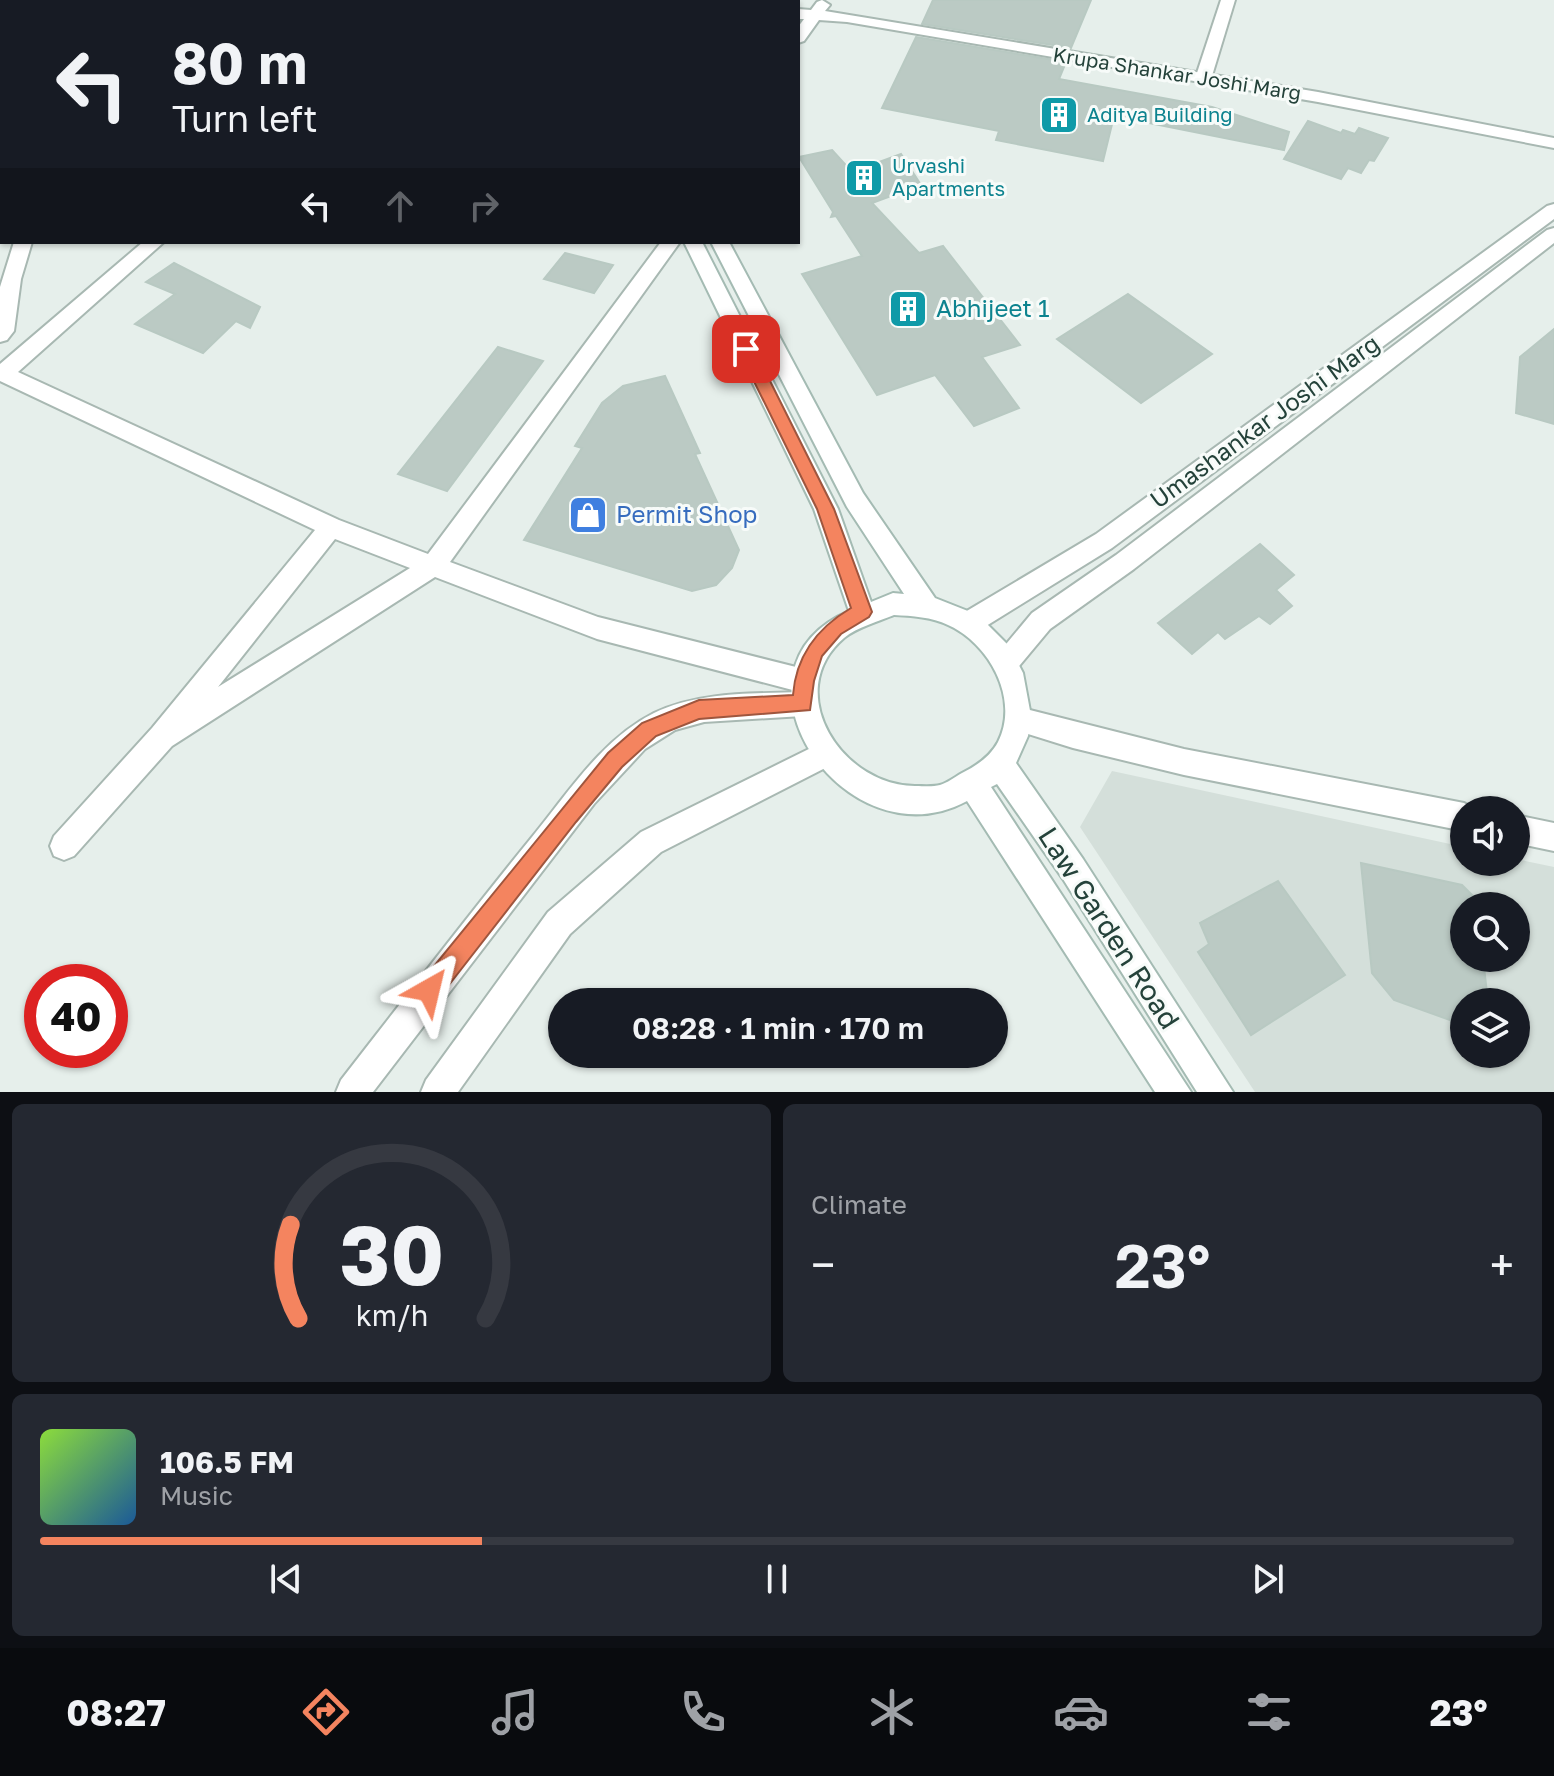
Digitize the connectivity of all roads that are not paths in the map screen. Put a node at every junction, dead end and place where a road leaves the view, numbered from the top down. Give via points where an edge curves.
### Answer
1 (826, 0) edge
2 (1228, 0) edge
3 (806, 14) edge
4 (1203, 79) junction
5 (1554, 143) edge
6 (1554, 210) edge
7 (1554, 234) edge
8 (22, 244) edge
9 (153, 244) edge
10 (670, 244) edge
11 (694, 244) edge
12 (721, 244) edge
13 (0, 335) edge
14 (1, 372) edge
15 (331, 527) junction
16 (433, 566) junction
17 (926, 606) junction
18 (862, 612) junction
19 (969, 623) junction
20 (1006, 663) junction
21 (804, 693) junction
22 (1018, 719) junction
23 (162, 737) junction
24 (823, 755) junction
25 (1000, 764) junction
26 (974, 787) junction
27 (1450, 814) edge
28 (1530, 832) edge
29 (1554, 837) edge
30 (64, 846) dead end
31 (353, 1092) edge
32 (438, 1092) edge
33 (1174, 1092) edge
34 (1216, 1092) edge

1 - 3 street
2 - 4 street
3 - 4 street, Krupa Shankar Joshi Marg
4 - 5 street, Krupa Shankar Joshi Marg
6 - 19 street, Umashankar Joshi Marg via 1104,541
7 - 20 street, Umashankar Joshi Marg via 1041,621
8 - 13 street
9 - 14 street
10 - 16 street
11 - 18 street via 826,509
12 - 17 street via 855,500
14 - 15 street
15 - 16 street
15 - 23 street
16 - 21 street via 597,628
16 - 23 street
17 - 18 street via 893,604
17 - 19 street
18 - 21 street via 835,628 814,652
19 - 20 street
20 - 22 street via 1017,690
21 - 24 street via 808,727
21 - 31 street via 699,709 649,730 615,760
22 - 25 street
22 - 27 street via 1220,770
23 - 30 street
24 - 26 street via 846,778 876,794 910,802 943,800
24 - 32 street via 651,842 559,923
25 - 26 street
25 - 34 street, Law Garden Road
26 - 33 street
28 - 29 street

